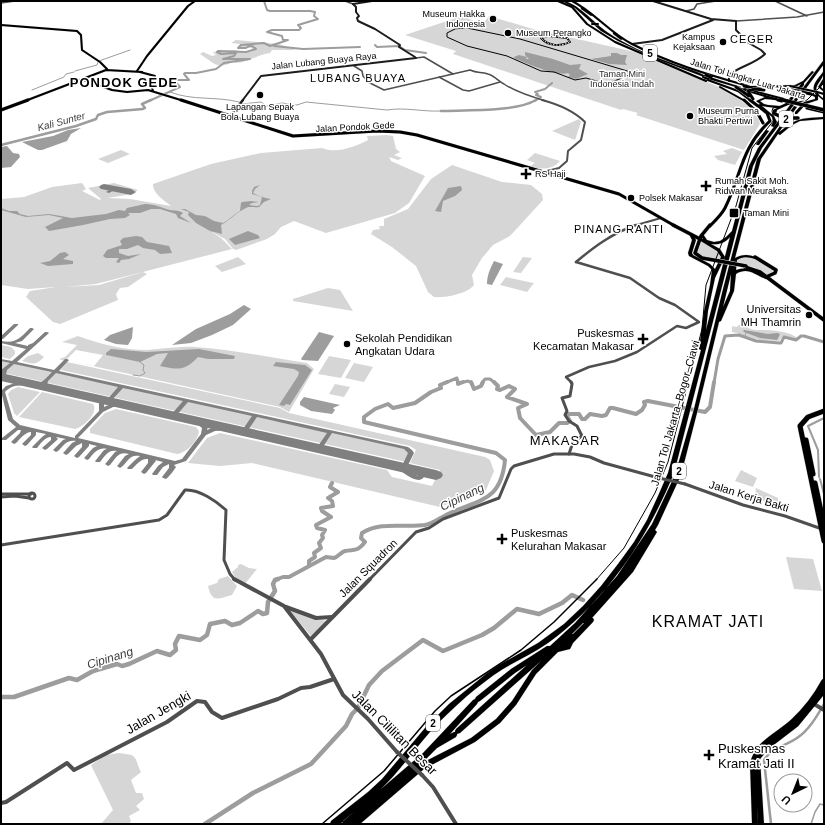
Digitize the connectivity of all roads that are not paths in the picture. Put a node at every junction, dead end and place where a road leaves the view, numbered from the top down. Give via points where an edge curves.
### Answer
1 (15, 1) edge
2 (195, 1) edge
3 (345, 1) edge
4 (372, 1) edge
5 (558, 1) edge
6 (566, 1) edge
7 (573, 1) edge
8 (653, 1) edge
9 (716, 1) edge
10 (775, 1) edge
11 (1, 3) edge
12 (353, 4) junction
13 (686, 11) junction
14 (824, 12) edge
15 (592, 15) junction
16 (807, 16) junction
17 (714, 20) junction
18 (736, 21) junction
19 (585, 22) junction
20 (598, 23) junction
21 (1, 25) edge
22 (591, 25) junction
23 (614, 33) junction
24 (604, 35) junction
25 (634, 44) junction
26 (653, 55) junction
27 (416, 58) junction
28 (824, 61) edge
29 (354, 66) junction
30 (824, 67) edge
31 (108, 69) junction
32 (126, 71) junction
33 (137, 72) junction
34 (142, 72) junction
35 (453, 74) junction
36 (814, 76) junction
37 (438, 77) junction
38 (708, 77) junction
39 (823, 78) edge
40 (81, 79) junction
41 (730, 81) junction
42 (500, 82) junction
43 (816, 84) junction
44 (744, 87) junction
45 (791, 88) junction
46 (153, 89) junction
47 (764, 89) junction
48 (749, 91) junction
49 (816, 92) junction
50 (758, 93) junction
51 (824, 93) edge
52 (746, 96) junction
53 (753, 99) junction
54 (776, 99) junction
55 (783, 99) junction
56 (790, 100) junction
57 (824, 100) edge
58 (1, 110) edge
59 (824, 110) edge
60 (230, 116) junction
61 (824, 118) edge
62 (768, 127) junction
63 (785, 128) junction
64 (758, 132) junction
65 (755, 151) junction
66 (754, 157) junction
67 (556, 171) junction
68 (546, 173) junction
69 (749, 173) junction
70 (755, 174) junction
71 (746, 176) dead end
72 (558, 177) junction
73 (742, 189) dead end
74 (743, 198) junction
75 (660, 218) junction
76 (735, 229) junction
77 (692, 234) junction
78 (699, 237) junction
79 (736, 249) junction
80 (755, 257) junction
81 (719, 263) junction
82 (732, 274) junction
83 (767, 276) junction
84 (714, 278) junction
85 (824, 319) edge
86 (715, 328) junction
87 (696, 375) junction
88 (824, 412) edge
89 (569, 454) junction
90 (1, 496) edge
91 (30, 496) dead end
92 (823, 528) edge
93 (416, 532) joint
94 (824, 541) edge
95 (1, 545) edge
96 (284, 606) junction
97 (596, 608) junction
98 (333, 617) junction
99 (311, 639) junction
100 (334, 679) junction
101 (824, 682) edge
102 (824, 690) edge
103 (814, 704) junction
104 (822, 710) edge
105 (433, 747) junction
106 (1, 803) edge
107 (334, 824) edge
108 (346, 824) edge
109 (354, 824) edge
110 (456, 824) edge
111 (755, 824) edge
112 (761, 824) edge

1 - 11 street
2 - 33 main road via 147,56
3 - 12 street
4 - 12 main road
5 - 19 main road via 572,6
6 - 15 highway via 577,4
6 - 19 highway via 577,9
6 - 26 highway, Jalan Tol Lingkar Luar Jakarta / 5 via 578,8 607,34
7 - 15 main road
8 - 13 main road
9 - 13 street via 697,4 694,9
10 - 16 street
12 - 27 main road via 356,7 358,21 400,44 399,46
13 - 17 main road
14 - 16 street
15 - 20 main road
16 - 18 street
17 - 18 main road
17 - 25 main road via 662,40
18 - 41 main road via 736,30 740,38 765,54 735,70 729,75
19 - 22 main road
20 - 22 main road, bridge
20 - 23 main road
21 - 31 main road via 77,31 82,36 82,50
22 - 24 main road
23 - 25 main road
23 - 26 highway
24 - 26 highway
24 - 38 main road via 629,49
25 - 38 main road
26 - 38 highway, Jalan Tol Lingkar Luar Jakarta / 5
27 - 29 main road, Jalan Lubang Buaya Raya
27 - 35 street via 424,57
28 - 36 highway, Jalan Tol Jakarta–Bogor–Ciawi / 2
28 - 47 highway via 800,84
29 - 37 street via 362,71 369,82 384,90
29 - 60 main road, Jalan Lubang Buaya Raya via 260,76
30 - 70 highway, Jalan Tol Jakarta–Bogor–Ciawi / 2 via 764,149
31 - 32 main road
31 - 40 main road
32 - 33 main road
32 - 34 main road
33 - 34 main road
34 - 46 main road via 155,76
35 - 37 street
35 - 42 street via 470,70 478,74 486,73
36 - 56 highway
36 - 66 highway, Jalan Tol Jakarta–Bogor–Ciawi / 2
37 - 42 street via 469,91
38 - 41 main road
38 - 44 highway, Jalan Tol Lingkar Luar Jakarta / 5
38 - 44 highway, Jalan Tol Lingkar Luar Jakarta / 5
38 - 48 main road
38 - 52 main road
38 - 62 main road via 745,101
39 - 43 highway
39 - 43 highway
39 - 51 highway via 819,87
40 - 46 main road, Jalan Pondok Gede via 106,90 122,92
40 - 58 main road
41 - 44 main road
42 - 67 street via 560,106 585,122 581,140 568,151 566,163
43 - 49 highway
44 - 45 main road
44 - 47 highway, bridge
44 - 48 main road via 742,88
44 - 50 highway, Jalan Tol Lingkar Luar Jakarta / 5
44 - 53 highway, bridge
44 - 55 highway, Jalan Tol Lingkar Luar Jakarta / 5
45 - 47 highway
45 - 49 main road, bridge
45 - 63 highway, bridge via 816,96 817,99 804,104
46 - 60 main road, Jalan Pondok Gede
47 - 53 highway, bridge via 748,91
47 - 55 highway
48 - 50 main road
49 - 51 main road
49 - 57 highway
50 - 52 main road via 746,93
50 - 54 main road
50 - 55 highway, Jalan Tol Lingkar Luar Jakarta
52 - 62 main road via 768,115
53 - 62 highway via 774,121
54 - 55 main road
54 - 56 highway via 765,98 758,101 774,107 783,106
55 - 59 highway, bridge
55 - 59 highway, Jalan Tol Lingkar Luar Jakarta / 5, bridge
56 - 61 highway, bridge via 775,110 775,114 784,118
60 - 68 main road, Jalan Pondok Gede via 294,136 376,131 409,133
61 - 63 highway via 790,124
62 - 64 main road
62 - 64 main road
62 - 65 highway
62 - 65 highway
62 - 78 main road via 752,138 740,158 724,207
63 - 70 highway via 764,155
64 - 78 main road via 744,155 725,209
65 - 66 highway
66 - 69 highway, Jalan Tol Jakarta–Bogor–Ciawi / 2
67 - 68 main road
67 - 72 street
68 - 72 main road, Jalan Pondok Gede
69 - 71 highway
69 - 74 highway, Jalan Tol Jakarta–Bogor–Ciawi / 2
70 - 79 highway, Jalan Tol Jakarta–Bogor–Ciawi / 2
72 - 75 main road, Jalan Pondok Gede via 622,195
73 - 74 highway
74 - 76 highway, Jalan Tol Jakarta–Bogor–Ciawi / 2
75 - 77 main road, Jalan Pondok Gede
75 - 77 main road, Jalan Pondok Gede
75 - 89 street via 621,230 576,262 630,278 699,322 686,328 677,326 637,352 566,377 572,383 570,396 562,398 567,411 565,415 577,426 582,436 574,440
76 - 78 highway via 720,243
76 - 87 highway, Jalan Tol Jakarta–Bogor–Ciawi / 2
77 - 78 main road, Jalan Pondok Gede
77 - 84 highway via 694,240 690,255 713,268
78 - 81 highway via 722,254 723,260
78 - 81 main road via 696,254
79 - 80 highway via 740,254
79 - 86 highway, Jalan Tol Jakarta–Bogor–Ciawi / 2
80 - 82 highway via 738,257
80 - 83 main road via 774,270
81 - 83 main road, bridge via 745,266
81 - 84 highway
82 - 83 highway via 739,270 749,270
82 - 86 highway via 732,291
83 - 85 main road
84 - 87 highway
86 - 97 highway, Jalan Tol Jakarta–Bogor–Ciawi / 2 via 696,412 678,475 655,530 631,570
87 - 107 highway, Jalan Tol Jakarta–Bogor–Ciawi / 2 via 672,473 645,530 622,564 592,600 547,640 466,692 432,724 380,785
88 - 92 highway via 804,425
89 - 92 street, Jalan Kerja Bakti, bridge via 590,457 685,484 743,505
89 - 93 street, Jalan Kerja Bakti via 551,455 514,466 499,498
90 - 91 street
92 - 94 highway
93 - 98 street, Jalan Squadron
95 - 96 street, Jalan Cililitan Besar via 161,519 169,513 185,490 190,488 226,510 224,555 226,568 236,581
96 - 98 street via 316,618
96 - 99 street, Jalan Cililitan Besar
97 - 105 highway, 2 via 456,733
97 - 105 highway, 2 via 477,701
97 - 109 highway via 534,672 506,712 483,734 421,767
98 - 99 street, Jalan Squadron
99 - 100 street, Jalan Cililitan Besar
100 - 106 street, Jalan Jengki via 301,688 222,718 212,712 205,702 198,701 167,722 85,766 74,770 67,763
100 - 110 street, Jalan Cililitan Besar, bridge via 343,695 433,787
101 - 111 highway via 793,722 754,755
102 - 103 highway
103 - 104 street
103 - 112 highway via 796,724 757,758
105 - 108 highway, 2

